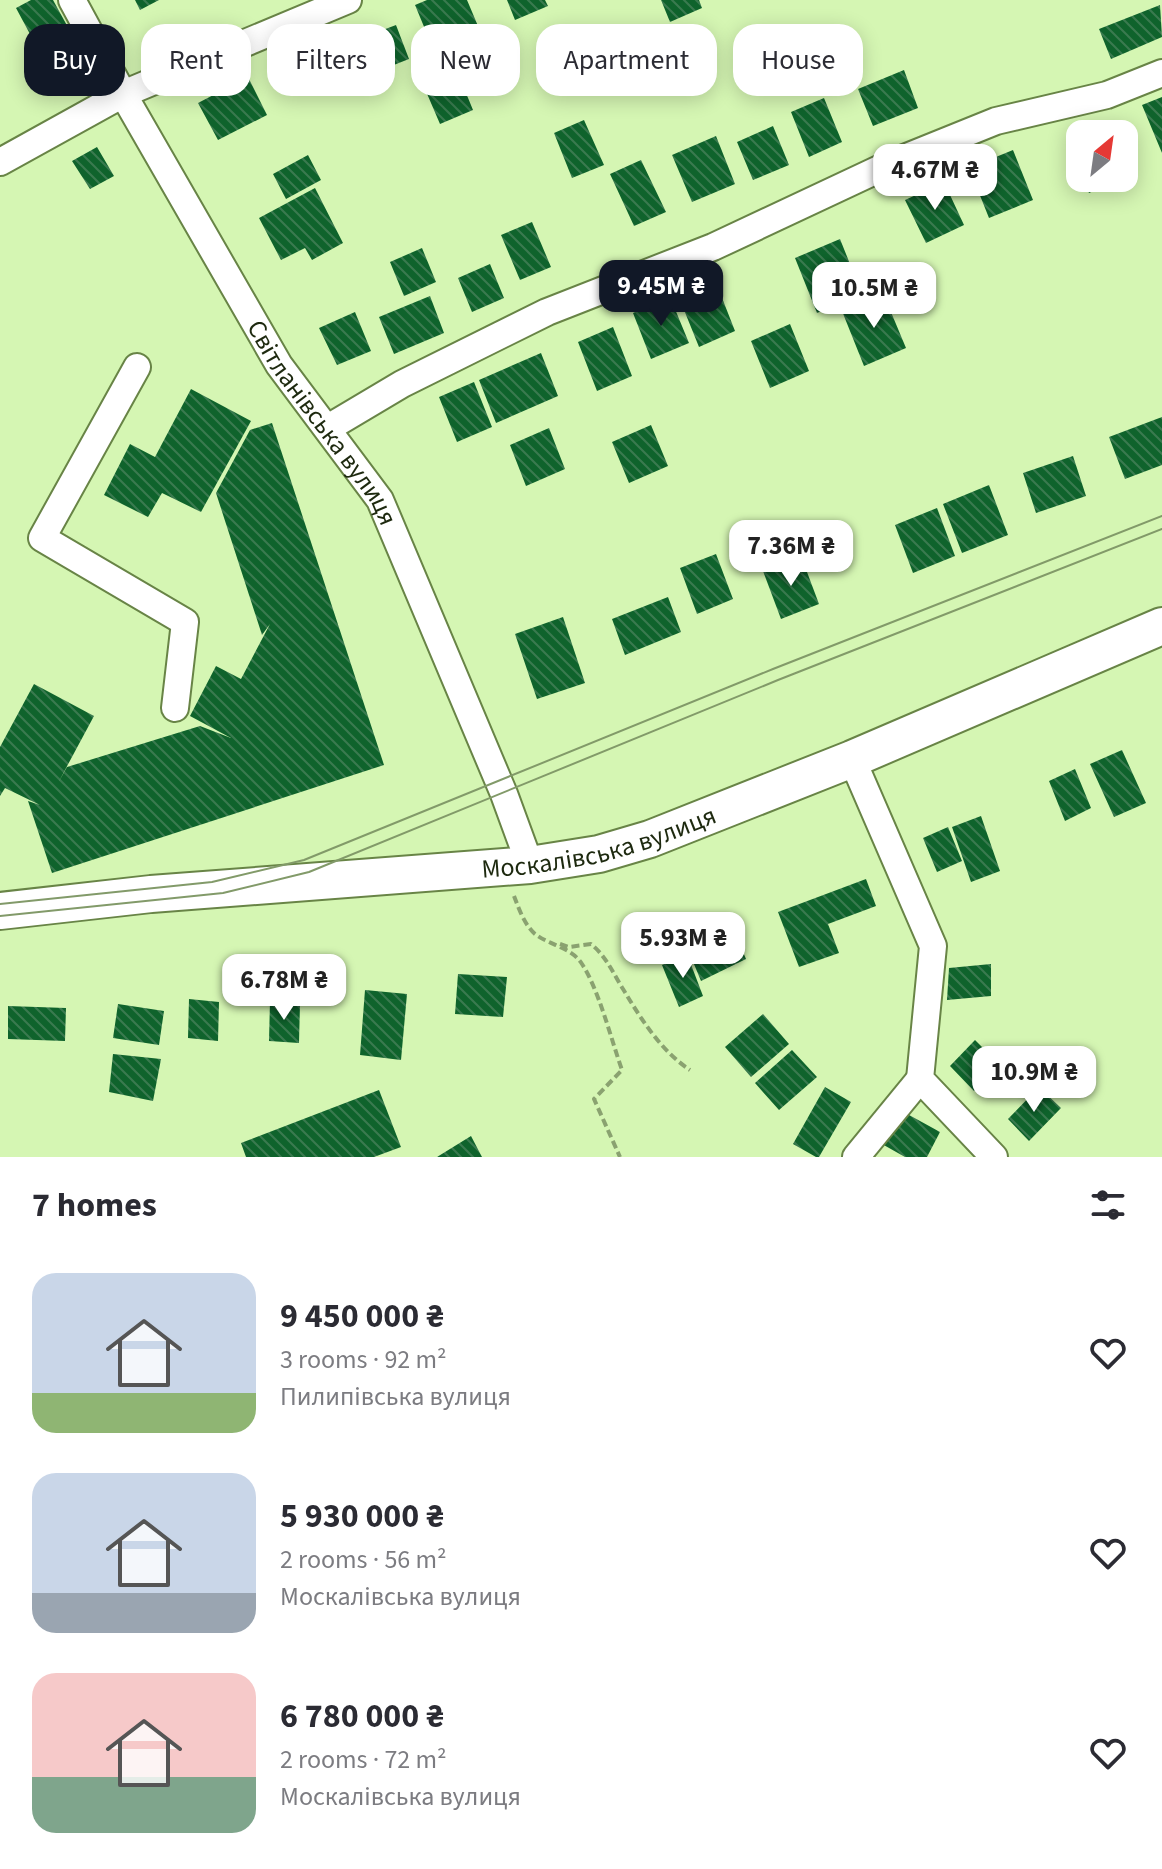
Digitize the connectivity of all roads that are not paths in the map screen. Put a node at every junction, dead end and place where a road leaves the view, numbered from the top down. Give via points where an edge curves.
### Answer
1 (72, 0) edge
2 (348, 0) edge
3 (85, 24) edge
4 (1162, 73) edge
5 (125, 93) edge
6 (119, 96) edge
7 (124, 96) edge
8 (0, 162) edge
9 (137, 367) dead end
10 (328, 428) junction
11 (1162, 626) edge
12 (175, 708) dead end
13 (852, 759) junction
14 (517, 866) junction
15 (0, 911) edge
16 (920, 1079) junction
17 (856, 1157) edge
18 (994, 1157) edge

1 - 3 street, Світланівська вулиця
2 - 5 street
4 - 10 street via 1107,95 996,121 892,163 713,247 547,312 402,384
6 - 8 street
7 - 10 street, Світланівська вулиця via 279,365
9 - 12 street via 42,538 185,622
10 - 14 street, Світланівська вулиця via 380,500 504,794
11 - 13 street, Москалівська вулиця
13 - 14 street, Москалівська вулиця via 650,839 599,854
13 - 16 street via 933,946
14 - 15 street, Москалівська вулиця
16 - 17 street
16 - 18 street

